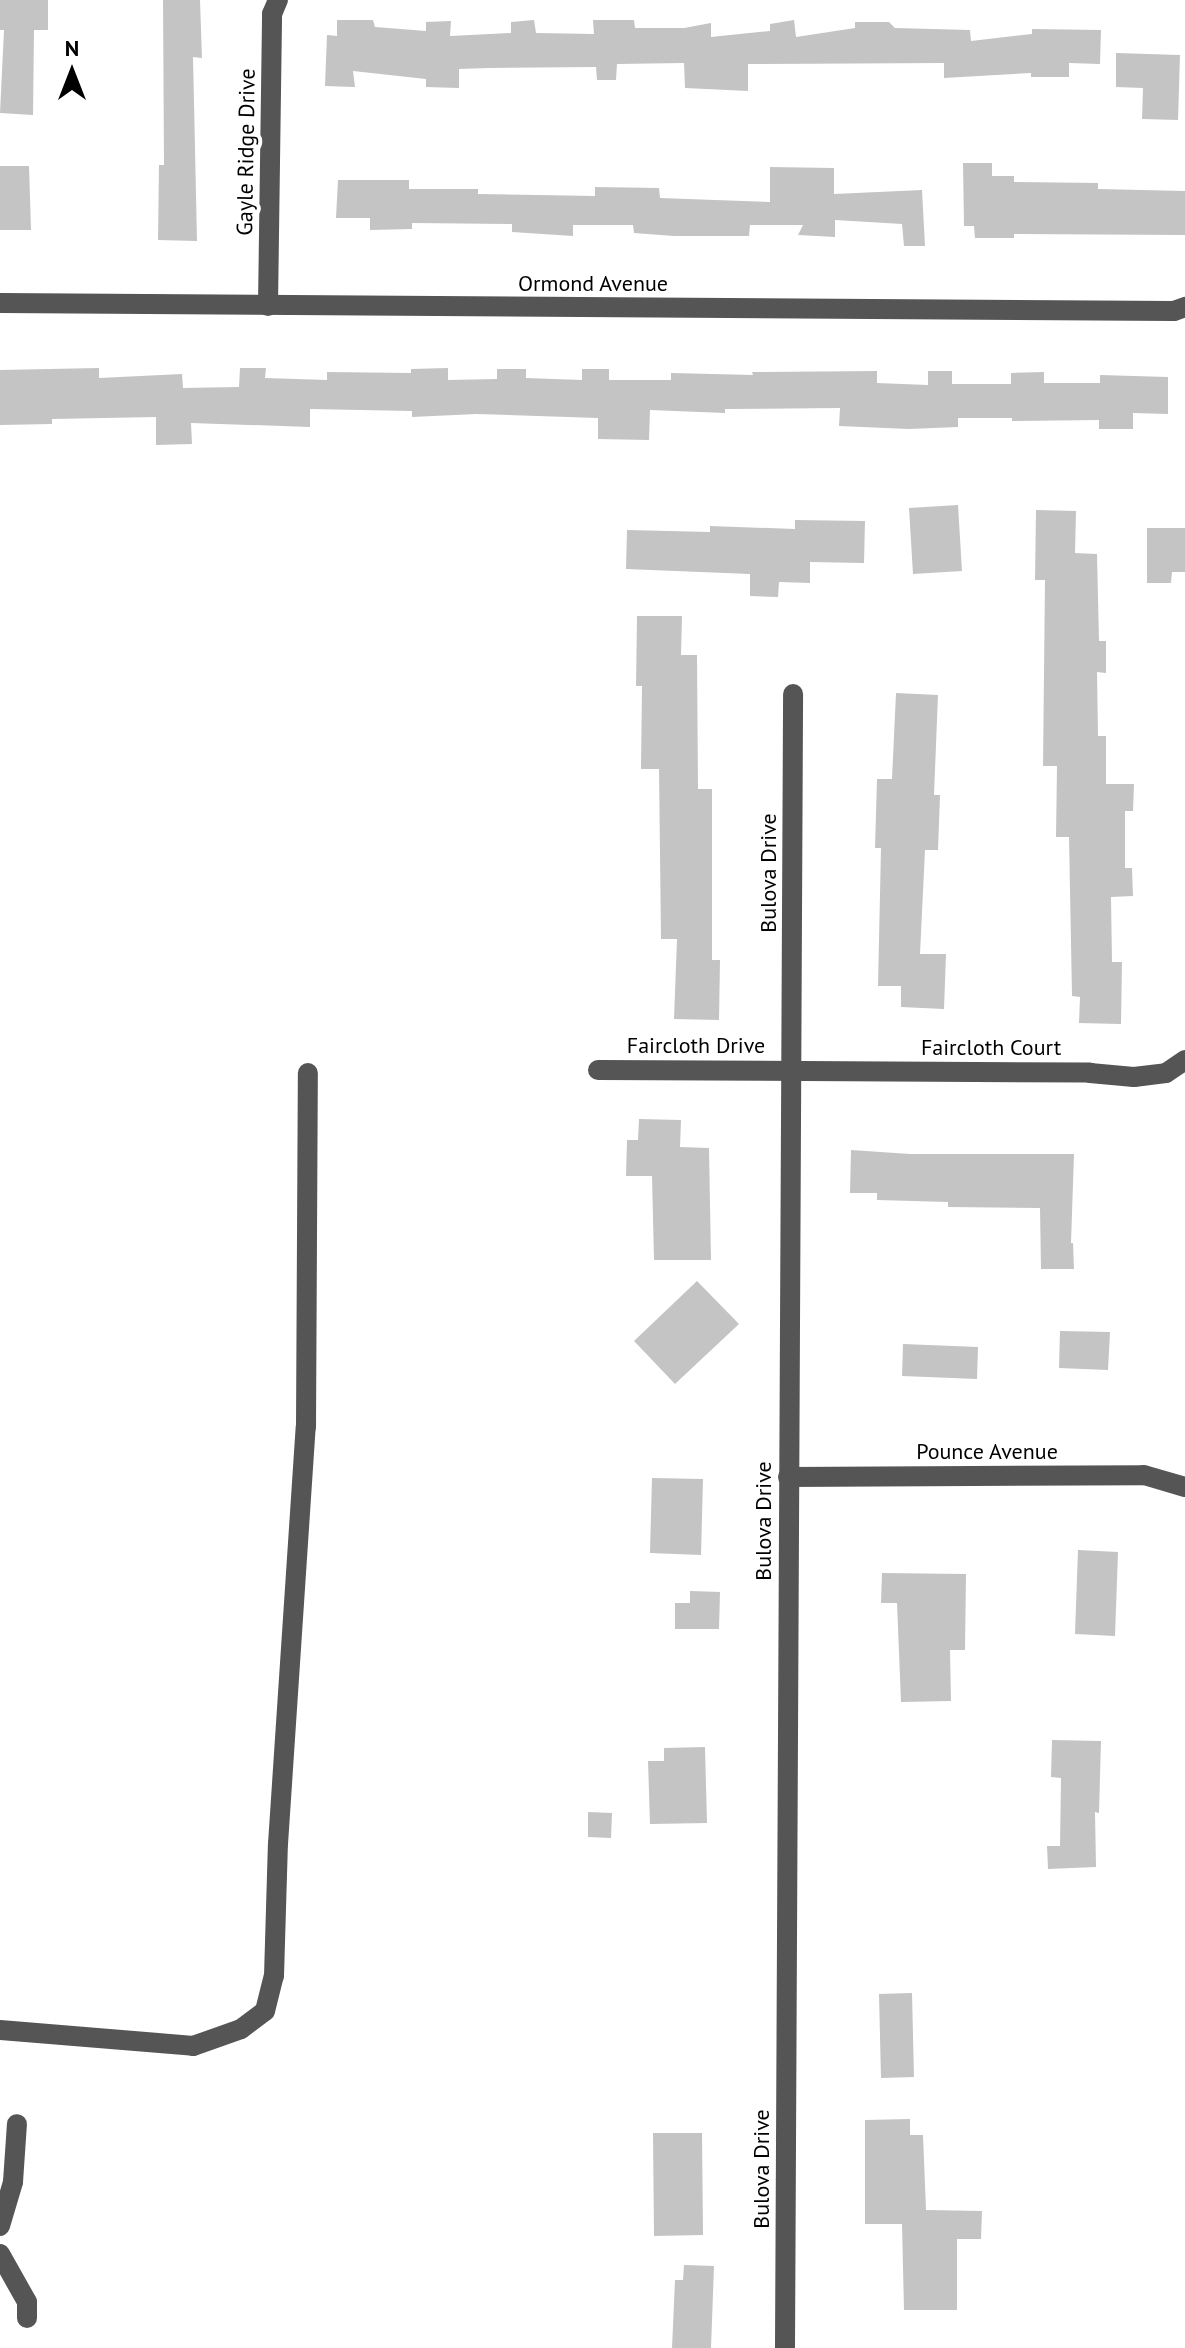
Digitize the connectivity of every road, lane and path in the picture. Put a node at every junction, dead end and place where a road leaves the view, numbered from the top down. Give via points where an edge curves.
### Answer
1 (278, 0) edge
2 (0, 303) edge
3 (268, 306) junction
4 (1185, 307) edge
5 (793, 694) dead end
6 (1185, 1060) edge
7 (598, 1070) dead end
8 (793, 1071) junction
9 (308, 1073) dead end
10 (788, 1477) junction
11 (1185, 1487) edge
12 (0, 2030) edge
13 (17, 2124) dead end
14 (0, 2226) edge
15 (0, 2254) edge
16 (27, 2318) dead end
17 (785, 2348) edge

1 - 3 street, Gayle Ridge Drive via 272,14
2 - 3 street, Ormond Avenue
3 - 4 street, Ormond Avenue via 1174,311
5 - 8 street, Bulova Drive
6 - 8 street, Faircloth Court via 1166,1073 1134,1077
7 - 8 street, Faircloth Drive
8 - 10 street, Bulova Drive
9 - 12 street via 306,1427 274,1976 265,2011 241,2029 193,2046
10 - 11 street, Pounce Avenue via 1144,1475
10 - 17 street, Bulova Drive
13 - 14 street via 13,2182
15 - 16 street via 27,2302

